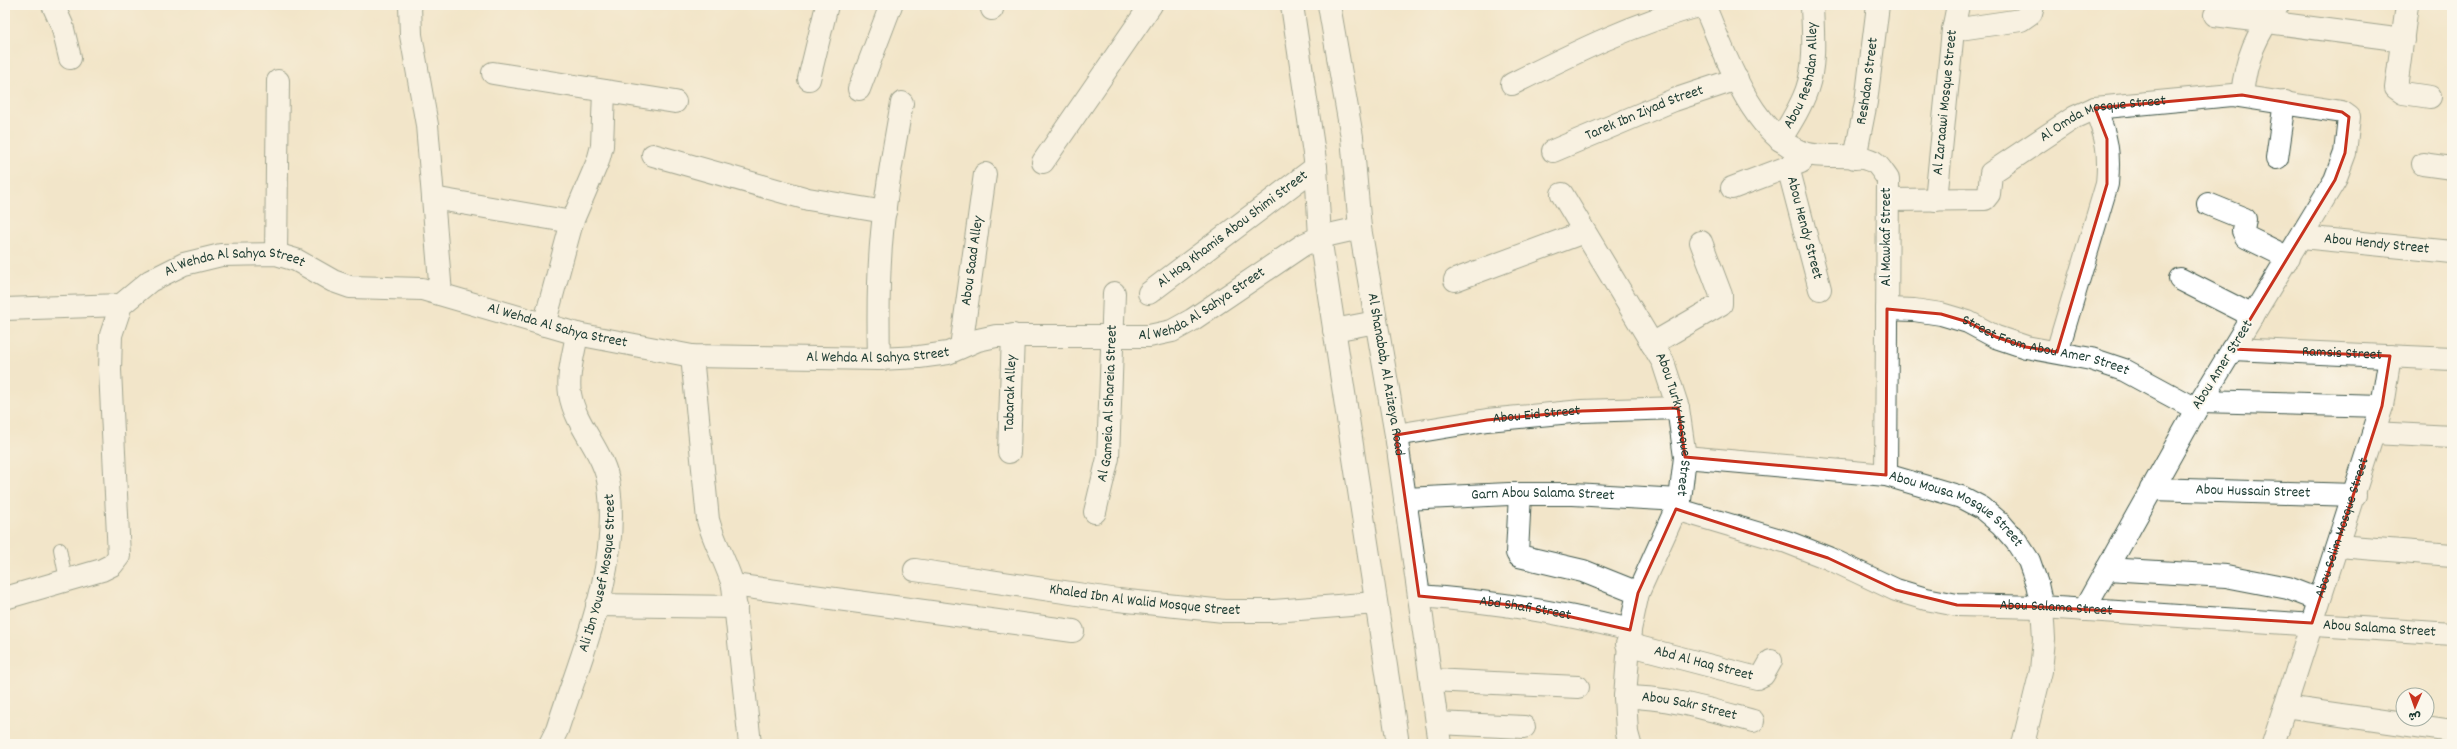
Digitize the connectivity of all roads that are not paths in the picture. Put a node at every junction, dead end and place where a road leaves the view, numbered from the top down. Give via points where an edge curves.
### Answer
1 (53, 5) edge
2 (410, 5) edge
3 (826, 5) edge
4 (891, 5) edge
5 (1152, 5) edge
6 (1292, 5) edge
7 (1329, 5) edge
8 (1703, 5) edge
9 (1878, 5) edge
10 (1958, 5) edge
11 (2033, 5) edge
12 (2407, 5) edge
13 (1812, 6) dead end
14 (2272, 14) edge
15 (2216, 15) dead end
16 (1953, 30) junction
17 (2403, 40) junction
18 (70, 58) dead end
19 (493, 73) dead end
20 (809, 79) dead end
21 (1737, 79) junction
22 (278, 81) dead end
23 (1512, 84) dead end
24 (859, 89) dead end
25 (604, 91) junction
26 (2242, 95) junction
27 (2430, 97) dead end
28 (675, 102) dead end
29 (2285, 102) junction
30 (902, 103) dead end
31 (2095, 108) junction
32 (2349, 117) joint
33 (1780, 140) junction
34 (1553, 151) dead end
35 (653, 155) dead end
36 (1818, 157) junction
37 (1854, 158) junction
38 (2278, 158) dead end
39 (1043, 162) dead end
40 (2423, 164) dead end
41 (1316, 167) junction
42 (1788, 167) junction
43 (2452, 168) edge
44 (985, 174) dead end
45 (1732, 188) dead end
46 (1562, 194) dead end
47 (433, 198) junction
48 (1888, 200) junction
49 (1936, 200) junction
50 (2208, 204) dead end
51 (885, 212) junction
52 (572, 222) junction
53 (1360, 228) junction
54 (1584, 232) junction
55 (1320, 237) junction
56 (2302, 237) junction
57 (1701, 242) dead end
58 (2452, 252) edge
59 (276, 254) junction
60 (2289, 258) junction
61 (2180, 279) dead end
62 (1456, 280) dead end
63 (1820, 289) dead end
64 (1114, 293) dead end
65 (1149, 293) dead end
66 (441, 294) junction
67 (121, 305) junction
68 (5, 309) edge
69 (1887, 309) junction
70 (2253, 316) junction
71 (1376, 322) junction
72 (544, 325) junction
73 (1334, 330) junction
74 (578, 334) junction
75 (1013, 335) junction
76 (1113, 336) junction
77 (1652, 344) junction
78 (962, 347) junction
79 (2232, 349) junction
80 (2057, 352) junction
81 (692, 356) junction
82 (2390, 356) junction
83 (879, 359) junction
84 (2452, 359) edge
85 (2198, 405) junction
86 (2382, 406) junction
87 (1678, 408) junction
88 (2373, 433) junction
89 (1396, 435) junction
90 (2452, 436) edge
91 (1009, 452) dead end
92 (1685, 457) junction
93 (1886, 475) junction
94 (2151, 489) junction
95 (1520, 494) junction
96 (2355, 495) junction
97 (1405, 499) junction
98 (1678, 504) junction
99 (1094, 512) dead end
100 (2338, 546) junction
101 (60, 549) dead end
102 (2452, 555) edge
103 (2107, 569) junction
104 (915, 570) dead end
105 (66, 580) junction
106 (733, 585) junction
107 (1638, 593) junction
108 (1419, 596) junction
109 (5, 598) edge
110 (2319, 600) junction
111 (1376, 603) junction
112 (597, 605) junction
113 (736, 607) junction
114 (2042, 607) junction
115 (2084, 610) junction
116 (2312, 623) junction
117 (1073, 631) dead end
118 (2452, 634) edge
119 (1629, 637) junction
120 (1771, 661) dead end
121 (1431, 680) junction
122 (1578, 687) dead end
123 (1625, 697) junction
124 (2285, 707) junction
125 (1753, 721) dead end
126 (1524, 727) dead end
127 (2452, 731) edge
128 (1439, 734) edge
129 (550, 744) edge
130 (750, 744) edge
131 (1398, 744) edge
132 (1630, 744) edge
133 (2023, 744) edge
134 (2272, 744) edge

1 - 18 street via 62,25
2 - 47 street via 411,35 427,125
3 - 20 street
4 - 24 street
5 - 39 street
6 - 41 street
7 - 53 street, Al Shanabab, Al Azizeya Road via 1352,136
8 - 21 street, Al Mawkaf Street
8 - 23 street via 1616,33
9 - 37 street, Reshdan Street via 1867,95
10 - 16 street, Al Zaraawi Mosque Street
11 - 16 street via 2031,13 2021,20
12 - 17 street
13 - 33 street, Abou Reshdan Alley via 1812,65 1807,88 1798,110
14 - 15 street
14 - 17 street
14 - 26 street via 2253,44 2245,69
16 - 49 street, Al Zaraawi Mosque Street
17 - 27 street via 2396,88 2403,93
19 - 25 street
21 - 33 street, Al Mawkaf Street via 1765,125
21 - 34 street, Tarek Ibn Ziyad Street via 1674,100
22 - 59 street
25 - 28 street
25 - 52 street via 602,146
26 - 29 street, Al Omda Mosque Street
26 - 31 street, Al Omda Mosque Street
29 - 32 street, Al Omda Mosque Street via 2342,112
29 - 38 street
30 - 51 street
31 - 49 street, Al Omda Mosque Street via 2075,117 1994,170 1990,176 1989,194 1985,199
31 - 80 street via 2107,139 2107,184
32 - 56 street, Abou Amer Street via 2345,153 2335,180
33 - 36 street, Al Mawkaf Street via 1798,151
35 - 51 street via 808,199
36 - 37 street, Al Mawkaf Street
36 - 42 street
37 - 48 street, Al Mawkaf Street via 1875,163 1888,179
40 - 43 street
41 - 55 street
41 - 65 street, Al Hag Khamis Abou Shimi Street
42 - 45 street
42 - 63 street, Abou Hendy Street
44 - 78 street, Abou Saad Alley
46 - 54 street, Abou Turky Mosque Street
47 - 52 street
47 - 66 street
48 - 49 street, Al Omda Mosque Street
48 - 69 street, Al Mawkaf Street
50 - 60 street via 2245,219 2243,231 2246,237
51 - 83 street via 878,298
52 - 72 street
53 - 55 street, Al Wehda Al Sahya Street
53 - 71 street, Al Shanabab, Al Azizeya Road
54 - 62 street
54 - 77 street, Abou Turky Mosque Street
55 - 73 street
55 - 76 street, Al Wehda Al Sahya Street via 1303,245 1172,331 1149,336
56 - 58 street, Abou Hendy Street
56 - 60 street, Abou Amer Street
57 - 77 street via 1721,295 1721,304
59 - 66 street, Al Wehda Al Sahya Street via 296,260 333,282 350,287 402,287
59 - 67 street, Al Wehda Al Sahya Street via 221,255 184,264 150,281
60 - 70 street, Abou Amer Street
61 - 70 street
64 - 76 street, Al Gameia Al Shareia Street
66 - 72 street, Al Wehda Al Sahya Street
67 - 68 street
67 - 105 street via 111,335 110,370 118,556 112,566
69 - 80 street, Street From Abou Amer Street via 1941,314 1968,322 2018,345
69 - 93 street, Al Mawkaf Street
70 - 79 street, Abou Amer Street
71 - 73 street
71 - 89 street, Al Shanabab, Al Azizeya Road
72 - 74 street, Al Wehda Al Sahya Street
73 - 111 street
74 - 81 street, Al Wehda Al Sahya Street
74 - 112 street, Ali Ibn Yousef Mosque Street via 570,377 570,394 575,412 607,471 610,487 612,543 607,573
75 - 76 street, Al Wehda Al Sahya Street
75 - 78 street, Al Wehda Al Sahya Street via 984,338
75 - 91 street, Tabarak Alley
76 - 99 street, Al Gameia Al Shareia Street via 1108,458
77 - 87 street, Abou Turky Mosque Street via 1663,362
78 - 83 street, Al Wehda Al Sahya Street via 934,356
79 - 82 street, Ramsis Street
79 - 85 street, Abou Amer Street
80 - 85 street, Street From Abou Amer Street via 2091,359 2124,370
81 - 83 street, Al Wehda Al Sahya Street
81 - 106 street via 708,520 712,536 728,567
82 - 84 street, Ramsis Street
82 - 86 street, Abou Selim Mosque Street
85 - 86 street
85 - 94 street, Abou Amer Street
86 - 88 street, Abou Selim Mosque Street
87 - 89 street, Abou Eid Street via 1582,411 1486,420
87 - 92 street, Abou Turky Mosque Street
88 - 90 street
88 - 96 street, Abou Selim Mosque Street
89 - 97 street, Al Shanabab, Al Azizeya Road
92 - 93 street, Abou Mousa Mosque Street
92 - 98 street, Abou Turky Mosque Street
93 - 114 street, Abou Mousa Mosque Street via 1961,497 1982,508 2001,524 2029,561
94 - 96 street, Abou Hussain Street
94 - 103 street, Abou Amer Street
95 - 97 street, Garn Abou Salama Street
95 - 98 street, Garn Abou Salama Street
95 - 107 street via 1517,553 1519,556 1583,571
96 - 100 street, Abou Selim Mosque Street
97 - 108 street, Al Shanabab, Al Azizeya Road
98 - 107 street, Abou Turky Mosque Street
98 - 114 street, Abou Salama Street via 1787,542 1896,590 1926,599 1957,605
100 - 102 street
100 - 110 street, Abou Selim Mosque Street
101 - 105 lane
103 - 110 street via 2258,580
103 - 115 street, Abou Amer Street
104 - 111 street, Khaled Ibn Al Walid Mosque Street via 1118,600 1224,611 1274,611
105 - 109 street
106 - 113 street
106 - 117 street
107 - 119 street, Abou Turky Mosque Street
108 - 119 street, Abd Shafi Street via 1522,606 1576,616
108 - 121 street, Al Shanabab, Al Azizeya Road
110 - 116 street, Abou Selim Mosque Street
111 - 131 street
112 - 113 street
112 - 129 street, Ali Ibn Yousef Mosque Street via 557,730
113 - 130 street
114 - 115 street, Abou Salama Street
114 - 133 street, Abou Mousa Mosque Street via 2044,639 2041,671
115 - 116 street, Abou Salama Street
116 - 118 street, Abou Salama Street
116 - 124 street, Abou Selim Mosque Street
119 - 120 street, Abd Al Haq Street via 1756,678 1763,675
119 - 123 street, Abou Turky Mosque Street
121 - 122 street
121 - 128 street, Al Shanabab, Al Azizeya Road
123 - 125 street, Abou Sakr Street via 1679,702
123 - 132 street, Abou Turky Mosque Street
124 - 127 street
124 - 134 street, Abou Selim Mosque Street
126 - 128 street

